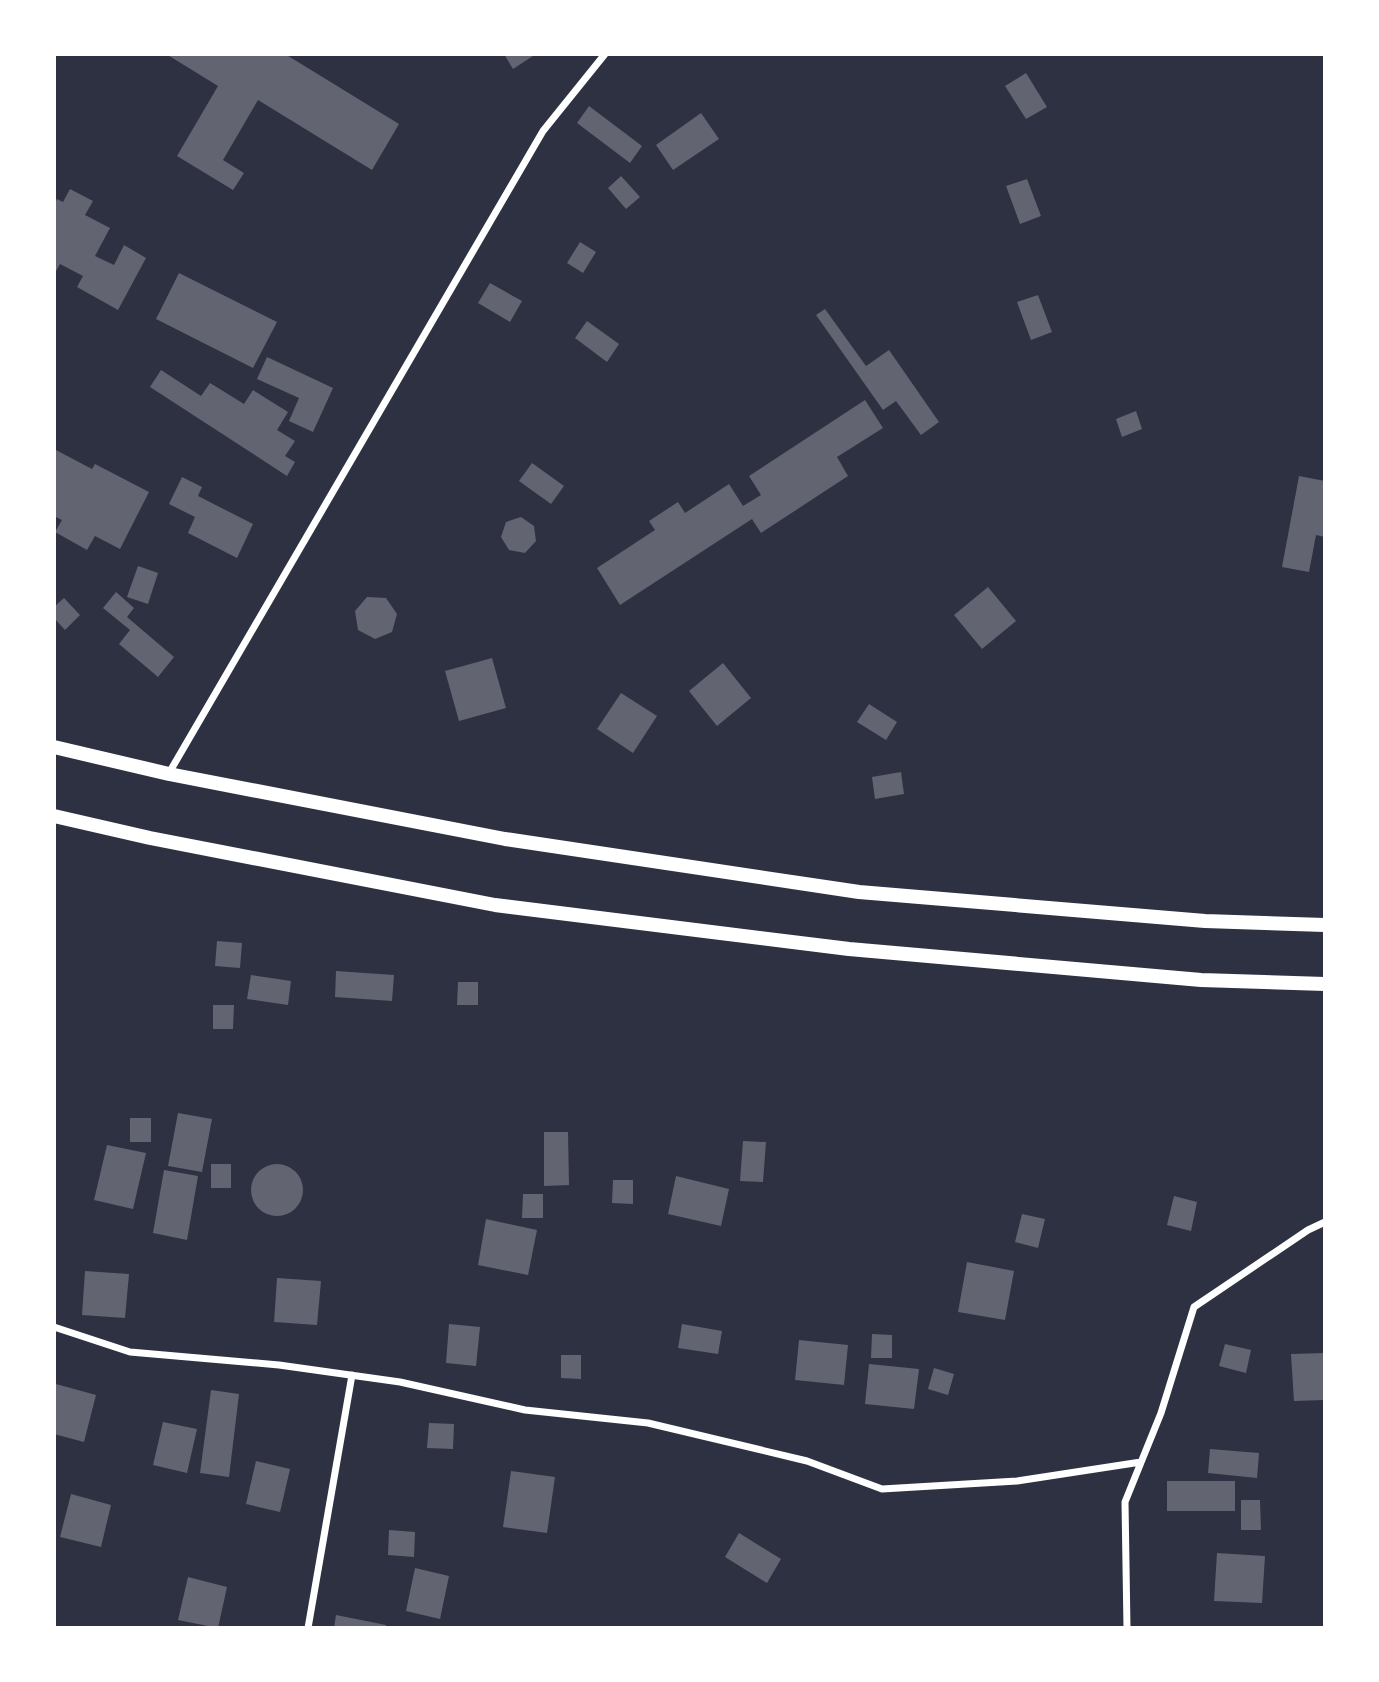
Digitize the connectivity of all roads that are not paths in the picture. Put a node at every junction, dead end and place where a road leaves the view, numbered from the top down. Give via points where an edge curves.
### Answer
1 (605, 54) edge
2 (54, 747) edge
3 (169, 774) junction
4 (54, 816) edge
5 (1325, 925) edge
6 (1325, 984) edge
7 (1325, 1223) edge
8 (54, 1327) edge
9 (352, 1375) junction
10 (1141, 1462) junction
11 (308, 1628) edge
12 (1128, 1628) edge

1 - 3 street via 543,131
2 - 3 main road
3 - 5 main road via 505,839 859,892 1205,921
4 - 6 main road via 495,905 849,949 1201,980
7 - 10 street via 1194,1307
8 - 9 street via 130,1352
9 - 10 street via 525,1410 648,1423 807,1461 882,1489 1017,1481
9 - 11 street
10 - 12 street via 1125,1502

